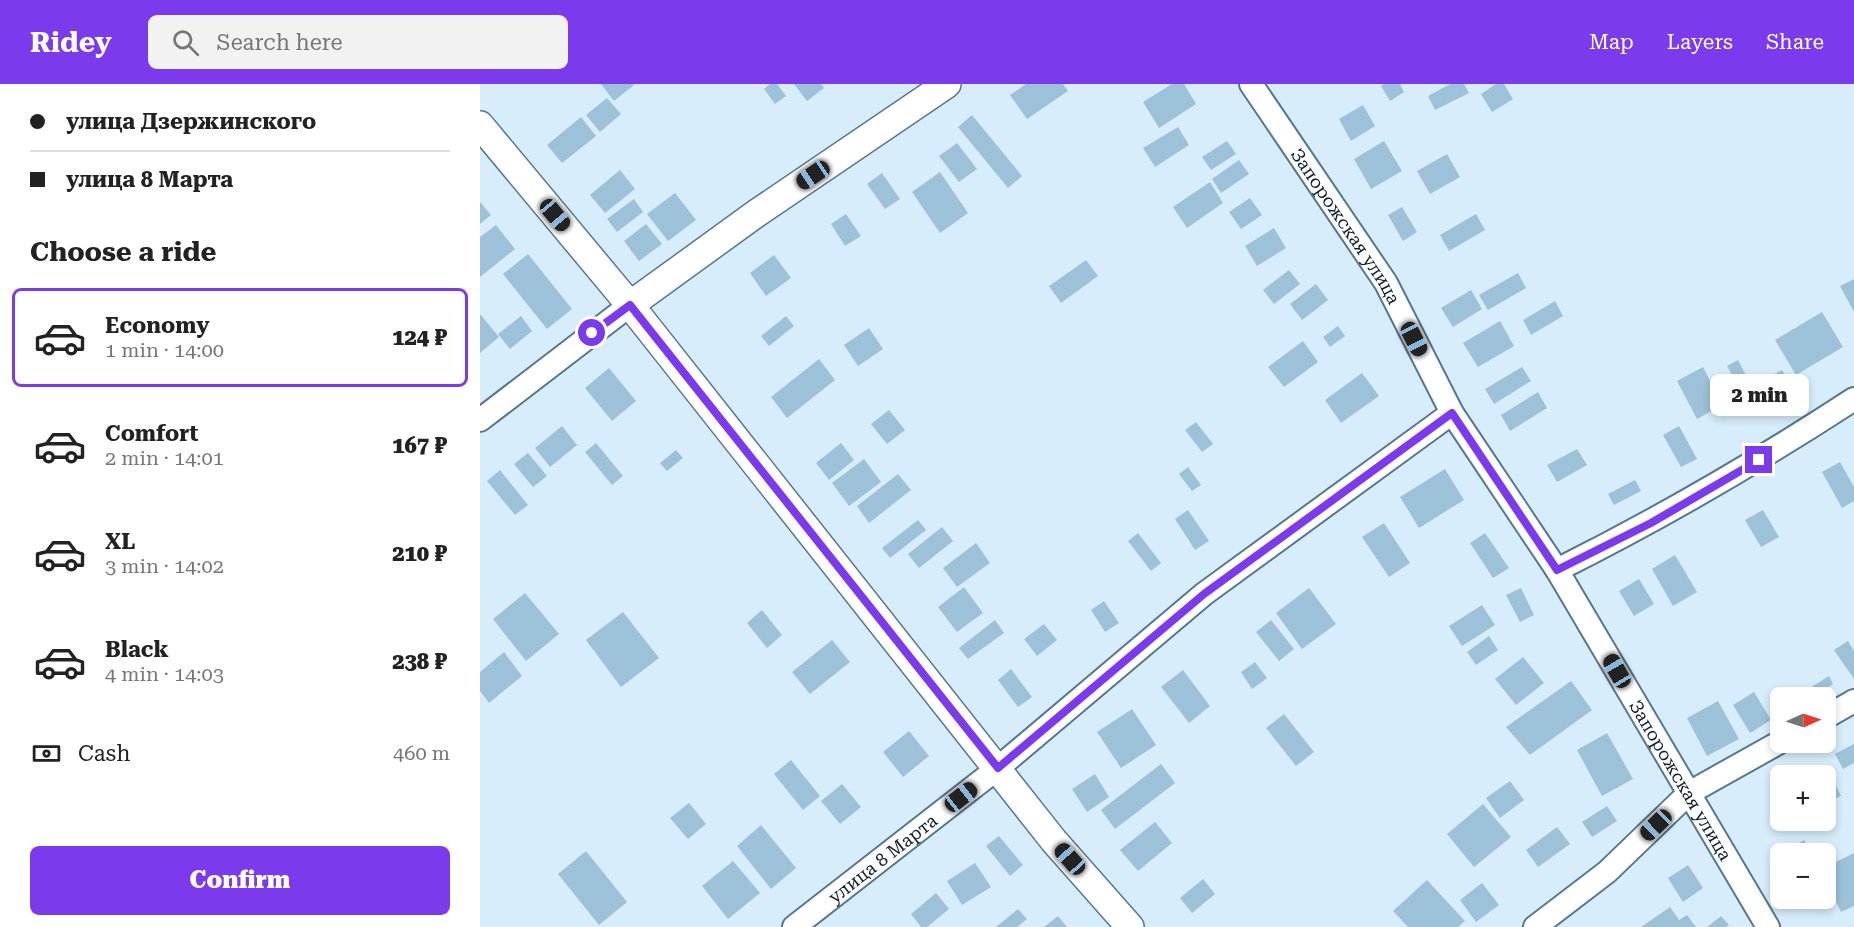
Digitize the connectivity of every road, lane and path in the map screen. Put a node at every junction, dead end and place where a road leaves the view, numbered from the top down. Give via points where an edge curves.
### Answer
1 (947, 84) edge
2 (1251, 84) edge
3 (480, 125) edge
4 (630, 305) junction
5 (1854, 399) edge
6 (1452, 413) junction
7 (480, 420) edge
8 (1557, 570) junction
9 (1854, 701) edge
10 (1836, 711) edge
11 (1770, 748) edge
12 (998, 768) junction
13 (1689, 793) junction
14 (794, 927) edge
15 (1130, 927) edge
16 (1535, 927) edge
17 (1768, 927) edge

1 - 4 street
2 - 6 street, Запорожская улица via 1386,284
3 - 4 street
4 - 7 street
4 - 12 street
5 - 8 street via 1777,450 1651,523
6 - 8 street, Запорожская улица
6 - 12 street, улица 8 Марта via 1204,594
8 - 13 street, Запорожская улица
9 - 10 street
11 - 13 street
12 - 14 street, улица 8 Марта
12 - 15 street via 1054,842
13 - 16 street via 1607,872
13 - 17 street, Запорожская улица

